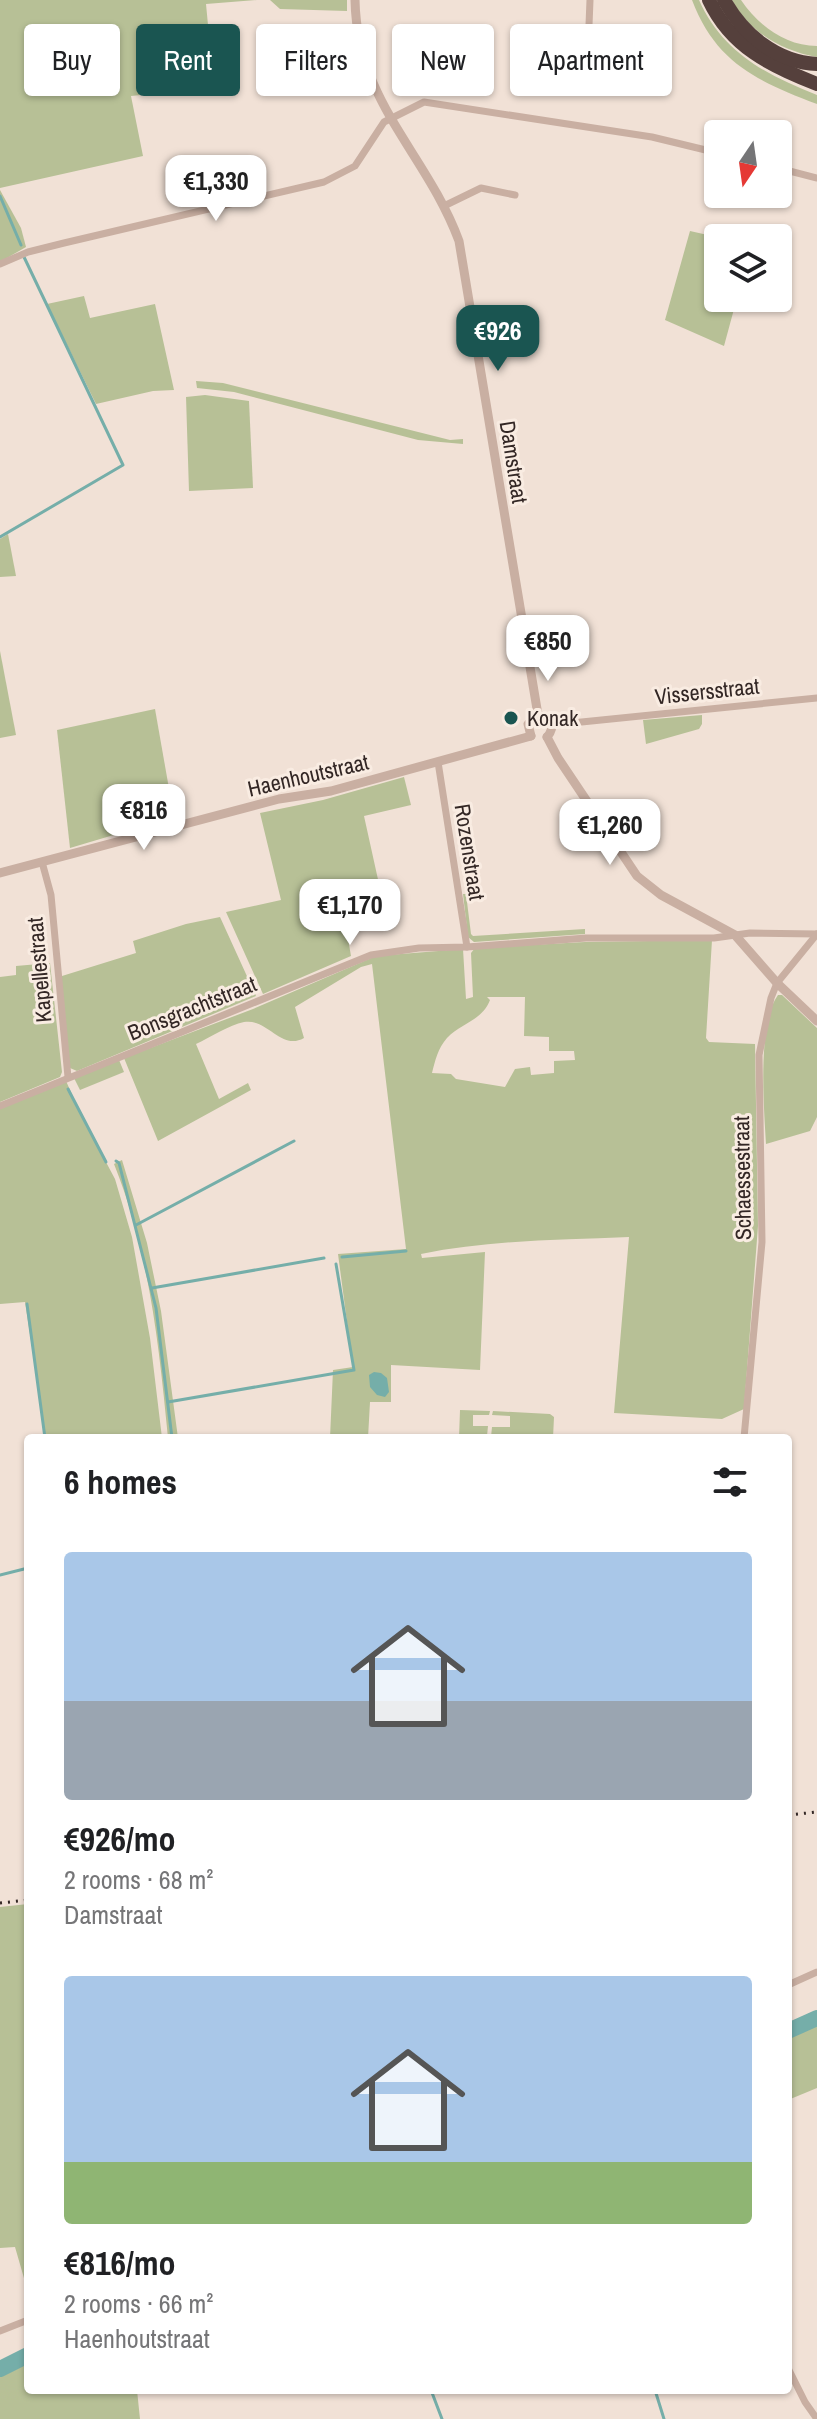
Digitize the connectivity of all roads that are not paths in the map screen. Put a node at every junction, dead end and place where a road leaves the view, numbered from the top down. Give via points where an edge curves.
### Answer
1 (355, 0) edge
2 (590, 0) edge
3 (709, 0) edge
4 (724, 0) edge
5 (589, 24) edge
6 (817, 64) edge
7 (817, 84) edge
8 (390, 118) junction
9 (704, 150) edge
10 (792, 172) edge
11 (817, 178) edge
12 (515, 195) dead end
13 (444, 206) junction
14 (0, 264) edge
15 (817, 698) edge
16 (538, 715) junction
17 (552, 725) junction
18 (531, 736) junction
19 (547, 737) junction
20 (438, 762) junction
21 (42, 862) junction
22 (0, 873) edge
23 (817, 934) edge
24 (735, 935) junction
25 (467, 947) junction
26 (777, 983) junction
27 (817, 1021) edge
28 (68, 1077) junction
29 (0, 1106) edge
30 (744, 1434) edge
31 (817, 1972) edge
32 (792, 1983) edge
33 (24, 2322) edge
34 (0, 2331) edge
35 (792, 2376) edge
36 (817, 2419) edge

1 - 8 street, Damstraat via 363,61
2 - 5 street
3 - 7 highway via 750,52
4 - 6 highway via 765,47
8 - 9 street via 424,102
8 - 13 street, Damstraat
8 - 14 street via 355,166 324,182 28,252
10 - 11 street
12 - 13 street via 481,188
13 - 16 street, Damstraat via 465,271
15 - 17 street, Vissersstraat
16 - 17 street
16 - 18 street via 528,724
17 - 19 street
18 - 19 street
18 - 20 street, Haenhoutstraat
19 - 24 street via 637,876
20 - 21 street, Haenhoutstraat
20 - 25 street, Rozenstraat
21 - 22 street, Haenhoutstraat
21 - 28 street, Kapellestraat via 51,895
23 - 24 street, Schaessestraat
23 - 26 street, Schaessestraat
24 - 25 street, Bonsgrachtstraat
24 - 26 street
25 - 28 street, Bonsgrachtstraat via 371,955
26 - 27 street
26 - 30 street, Schaessestraat via 759,1055 762,1242
28 - 29 street, Bonsgrachtstraat
31 - 32 street
33 - 34 street
35 - 36 street

